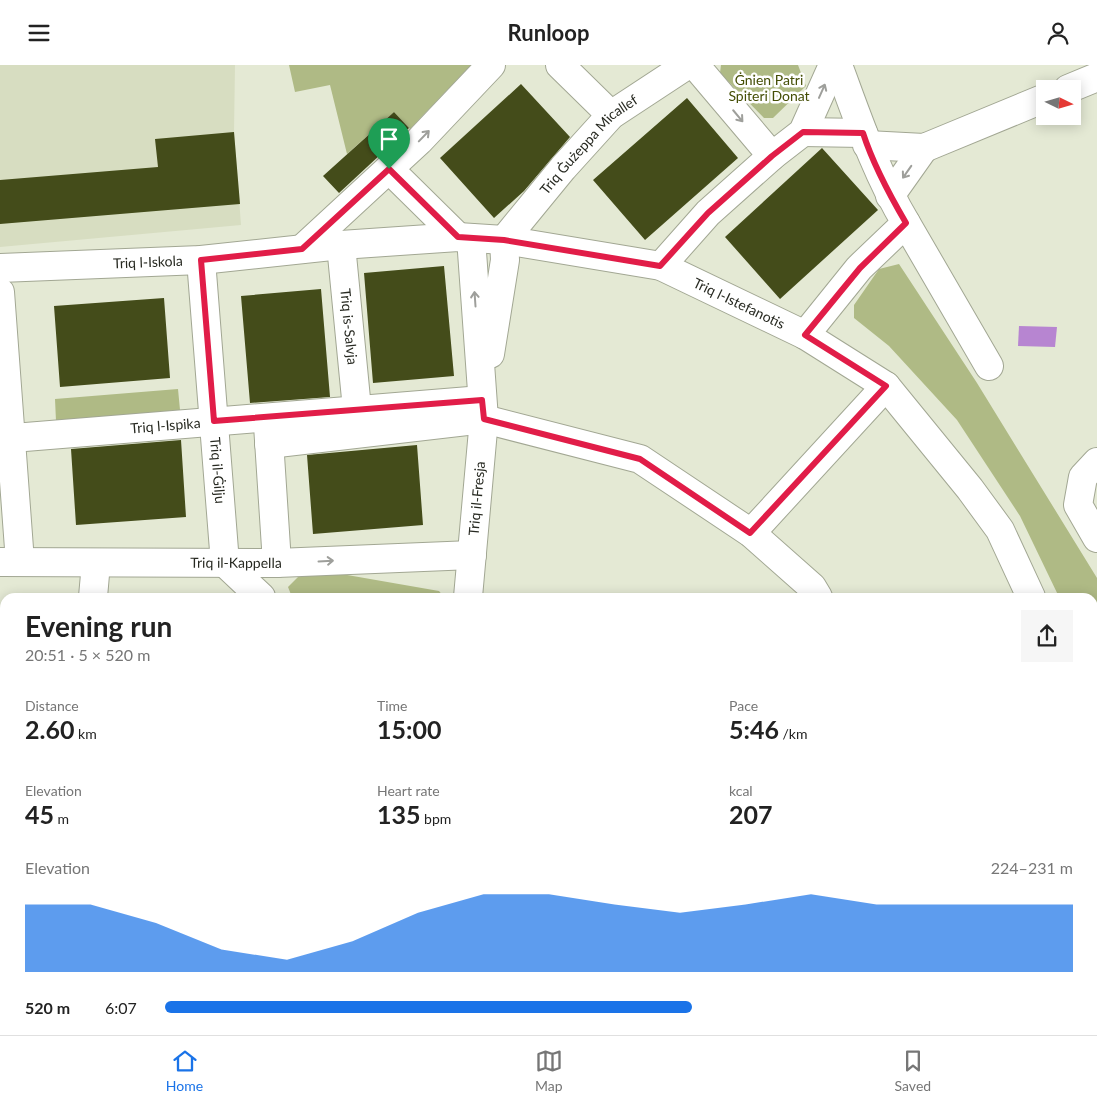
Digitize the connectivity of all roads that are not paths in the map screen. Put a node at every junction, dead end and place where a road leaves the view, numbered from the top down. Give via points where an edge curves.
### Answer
1 (491, 65) edge
2 (560, 65) edge
3 (687, 65) edge
4 (695, 65) edge
5 (833, 65) edge
6 (838, 65) edge
7 (1097, 77) edge
8 (1081, 84) edge
9 (1036, 102) edge
10 (612, 115) junction
11 (803, 132) junction
12 (865, 139) junction
13 (924, 148) junction
14 (772, 156) junction
15 (389, 169) junction
16 (890, 196) junction
17 (906, 223) junction
18 (464, 238) junction
19 (504, 240) junction
20 (341, 245) junction
21 (302, 249) junction
22 (201, 260) junction
23 (660, 266) junction
24 (0, 267) edge
25 (0, 292) edge
26 (805, 335) junction
27 (989, 365) dead end
28 (886, 386) junction
29 (357, 409) junction
30 (483, 409) junction
31 (214, 421) junction
32 (268, 431) junction
33 (6, 439) edge
34 (1097, 462) edge
35 (750, 533) junction
36 (1097, 538) edge
37 (472, 555) junction
38 (10, 562) edge
39 (96, 563) junction
40 (225, 563) junction
41 (277, 563) junction
42 (93, 593) edge
43 (257, 593) edge
44 (468, 593) edge
45 (816, 593) edge
46 (1029, 593) edge

15 -> 1 street
2 - 10 street
3 - 10 street, Triq Ġużeppa Micallef
4 -> 14 street
11 -> 5 street
6 - 12 street
7 - 8 street
9 - 13 street
10 - 19 street, Triq Ġużeppa Micallef
11 - 12 street
11 - 14 street
12 - 13 street
12 - 16 street
13 -> 16 street
14 - 23 street via 708,213
15 - 18 street
15 - 21 street
16 - 17 street
17 - 26 street via 860,268
17 - 27 street
18 - 19 street, Triq l-Iskola
18 - 20 street, Triq l-Iskola
30 -> 18 street, Triq il-Fresja
19 - 23 street, Triq l-Istefanotis
19 - 30 street, Triq il-Fresja via 505,260
20 - 21 street, Triq l-Iskola
20 - 29 street, Triq is-Salvja
21 - 22 street, Triq l-Iskola
22 - 24 street, Triq l-Iskola
22 - 31 street, Triq il-Ġilju
23 - 26 street, Triq l-Istefanotis
25 - 33 street
26 - 28 street, Triq l-Istefanotis
28 - 35 street
28 - 46 street, Triq l-Istefanotis via 1000,530
29 - 30 street, Triq l-Ispika
29 - 32 street, Triq l-Ispika
30 - 32 street, Triq l-Ispika
30 - 35 street via 640,459
30 - 37 street, Triq il-Fresja
31 - 32 street, Triq l-Ispika
31 - 33 street, Triq l-Ispika
31 - 40 street, Triq il-Ġilju
32 - 41 street
33 - 38 street
34 - 36 street via 1083,477 1078,505
35 - 45 street
41 -> 37 street, Triq il-Kappella
37 - 44 street, Triq il-Fresja
38 - 39 street, Triq il-Kappella
39 - 40 street, Triq il-Kappella
39 - 42 street
40 - 41 street, Triq il-Kappella
40 - 43 street

